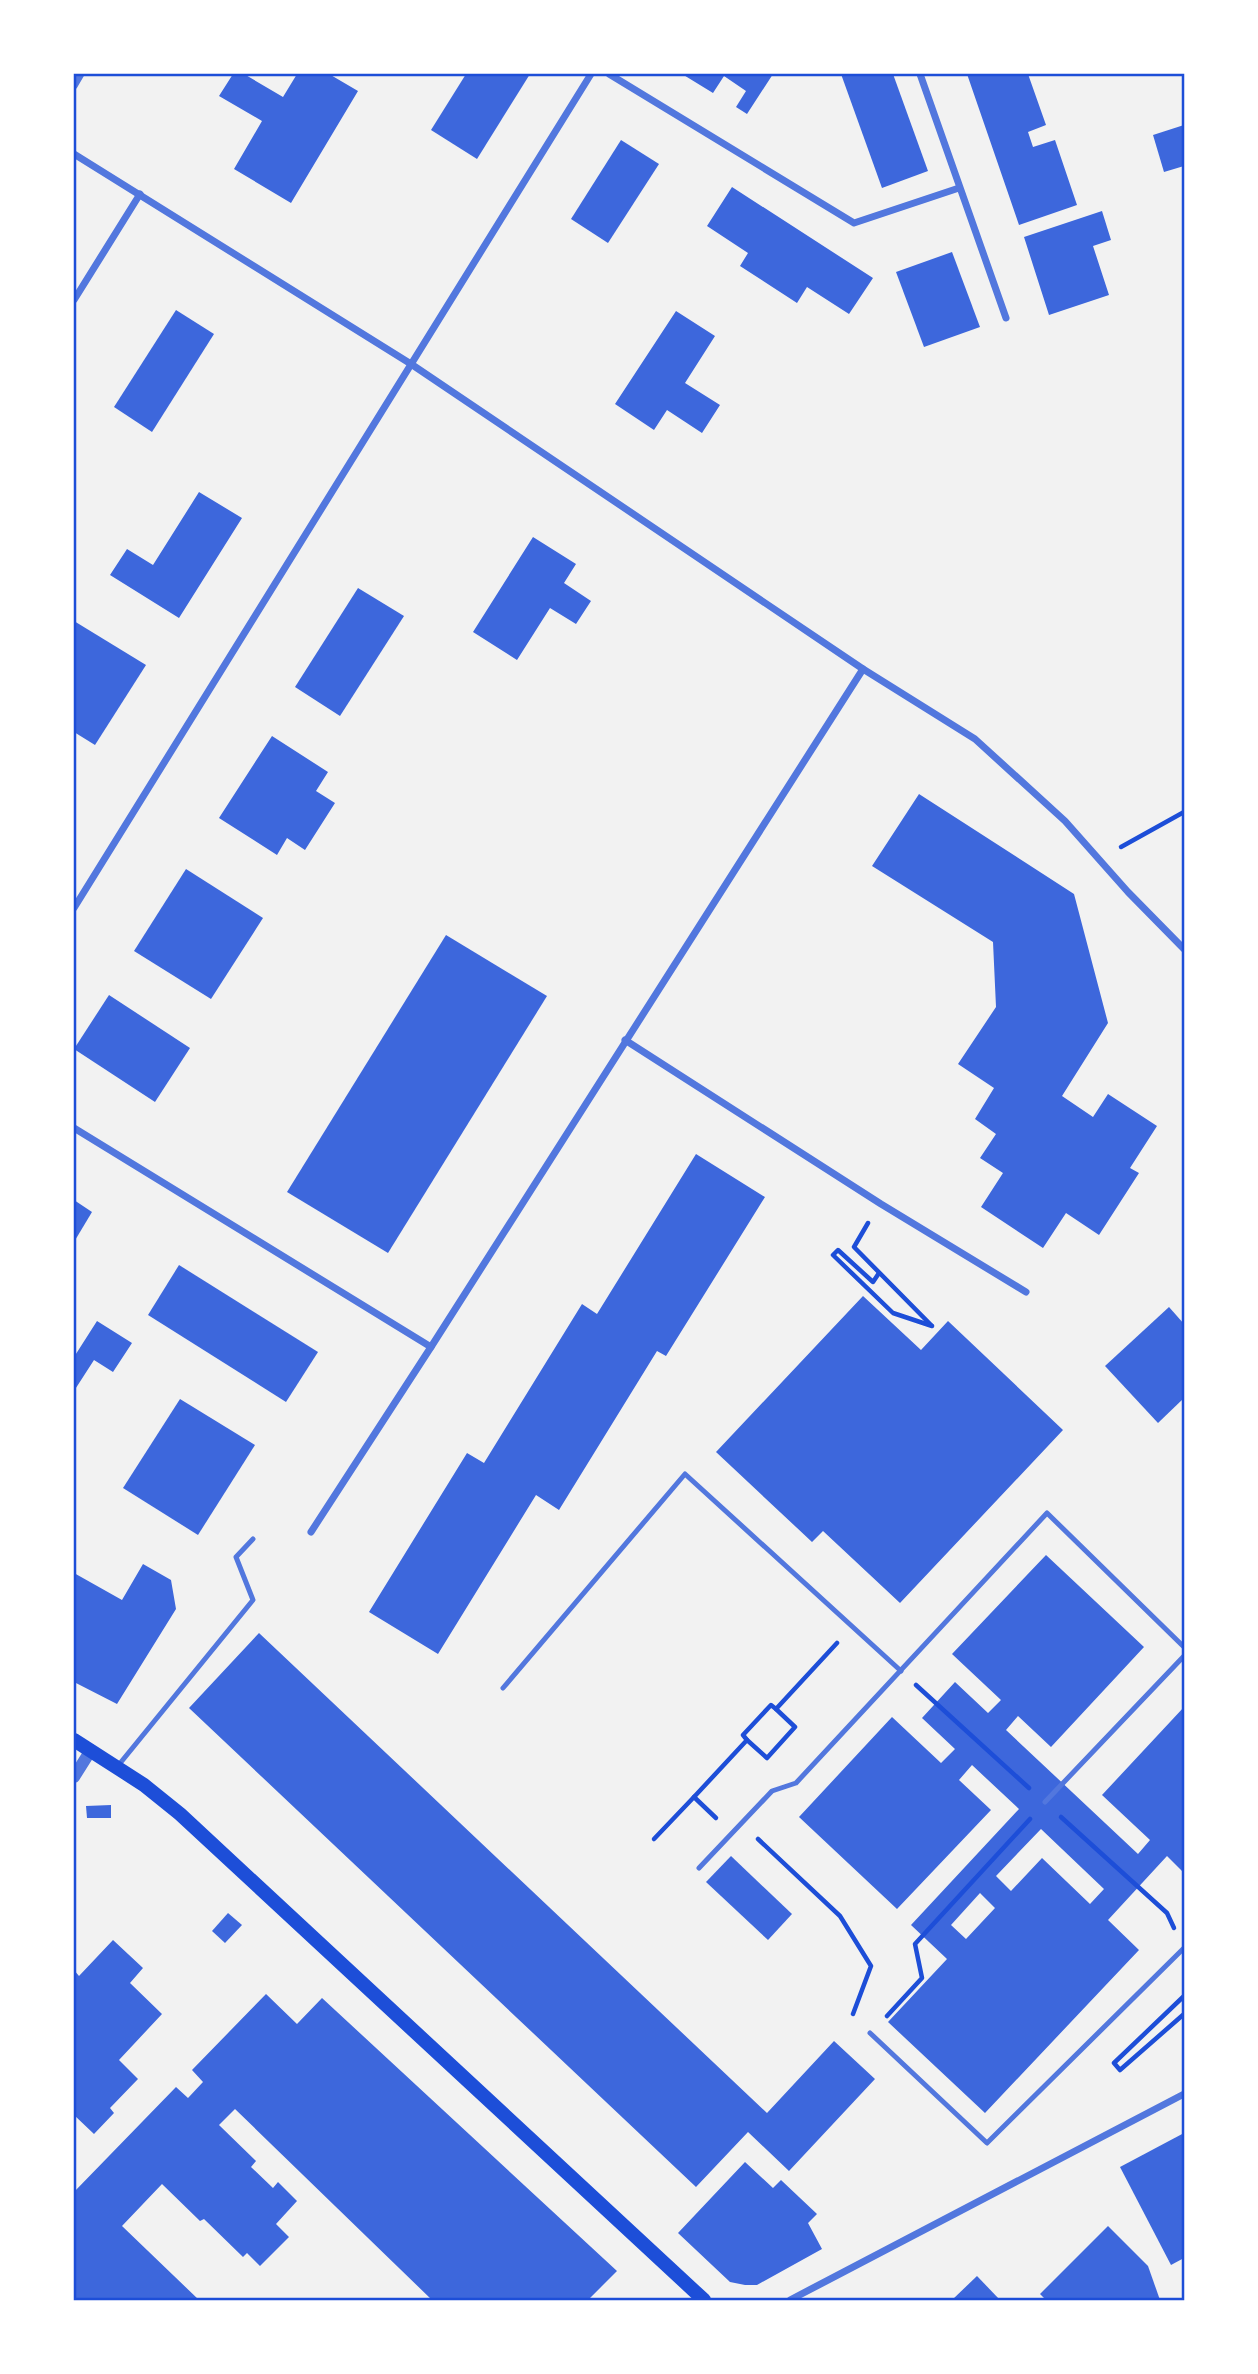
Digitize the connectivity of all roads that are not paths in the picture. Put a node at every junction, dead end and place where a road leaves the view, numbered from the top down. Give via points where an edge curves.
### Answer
1 (80, 74) edge
2 (591, 74) edge
3 (609, 74) edge
4 (920, 74) edge
5 (74, 86) edge
6 (74, 153) edge
7 (959, 188) junction
8 (140, 194) junction
9 (74, 300) edge
10 (1006, 318) dead end
11 (411, 364) junction
12 (863, 669) junction
13 (74, 908) edge
14 (1185, 949) edge
15 (625, 1040) junction
16 (74, 1128) edge
17 (1026, 1293) dead end
18 (431, 1348) junction
19 (311, 1532) dead end
20 (253, 1539) dead end
21 (1185, 1647) edge
22 (1185, 1656) edge
23 (901, 1671) junction
24 (503, 1688) dead end
25 (74, 1740) edge
26 (91, 1750) junction
27 (117, 1767) junction
28 (74, 1777) edge
29 (1045, 1802) road end
30 (699, 1868) dead end
31 (1185, 1948) edge
32 (870, 2033) road end
33 (1185, 2094) edge
34 (704, 2301) edge
35 (790, 2301) edge

1 - 5 street
2 - 11 street
3 - 7 street via 854,223
4 - 7 street
6 - 8 street
7 - 10 street
8 - 9 street
8 - 11 street
11 - 12 street
11 - 13 street
12 - 14 street via 975,739 1065,821
12 - 15 street
15 - 17 street
15 - 18 street
16 - 18 street
18 - 19 street
20 - 27 lane via 236,1557 253,1600
21 - 23 lane via 1047,1513
22 - 29 lane
23 - 24 lane via 685,1474
23 - 30 lane via 796,1783 772,1791
25 - 26 main road
26 - 27 main road
26 - 28 street
27 - 34 main road via 180,1814
31 - 32 lane via 987,2143
33 - 35 street

